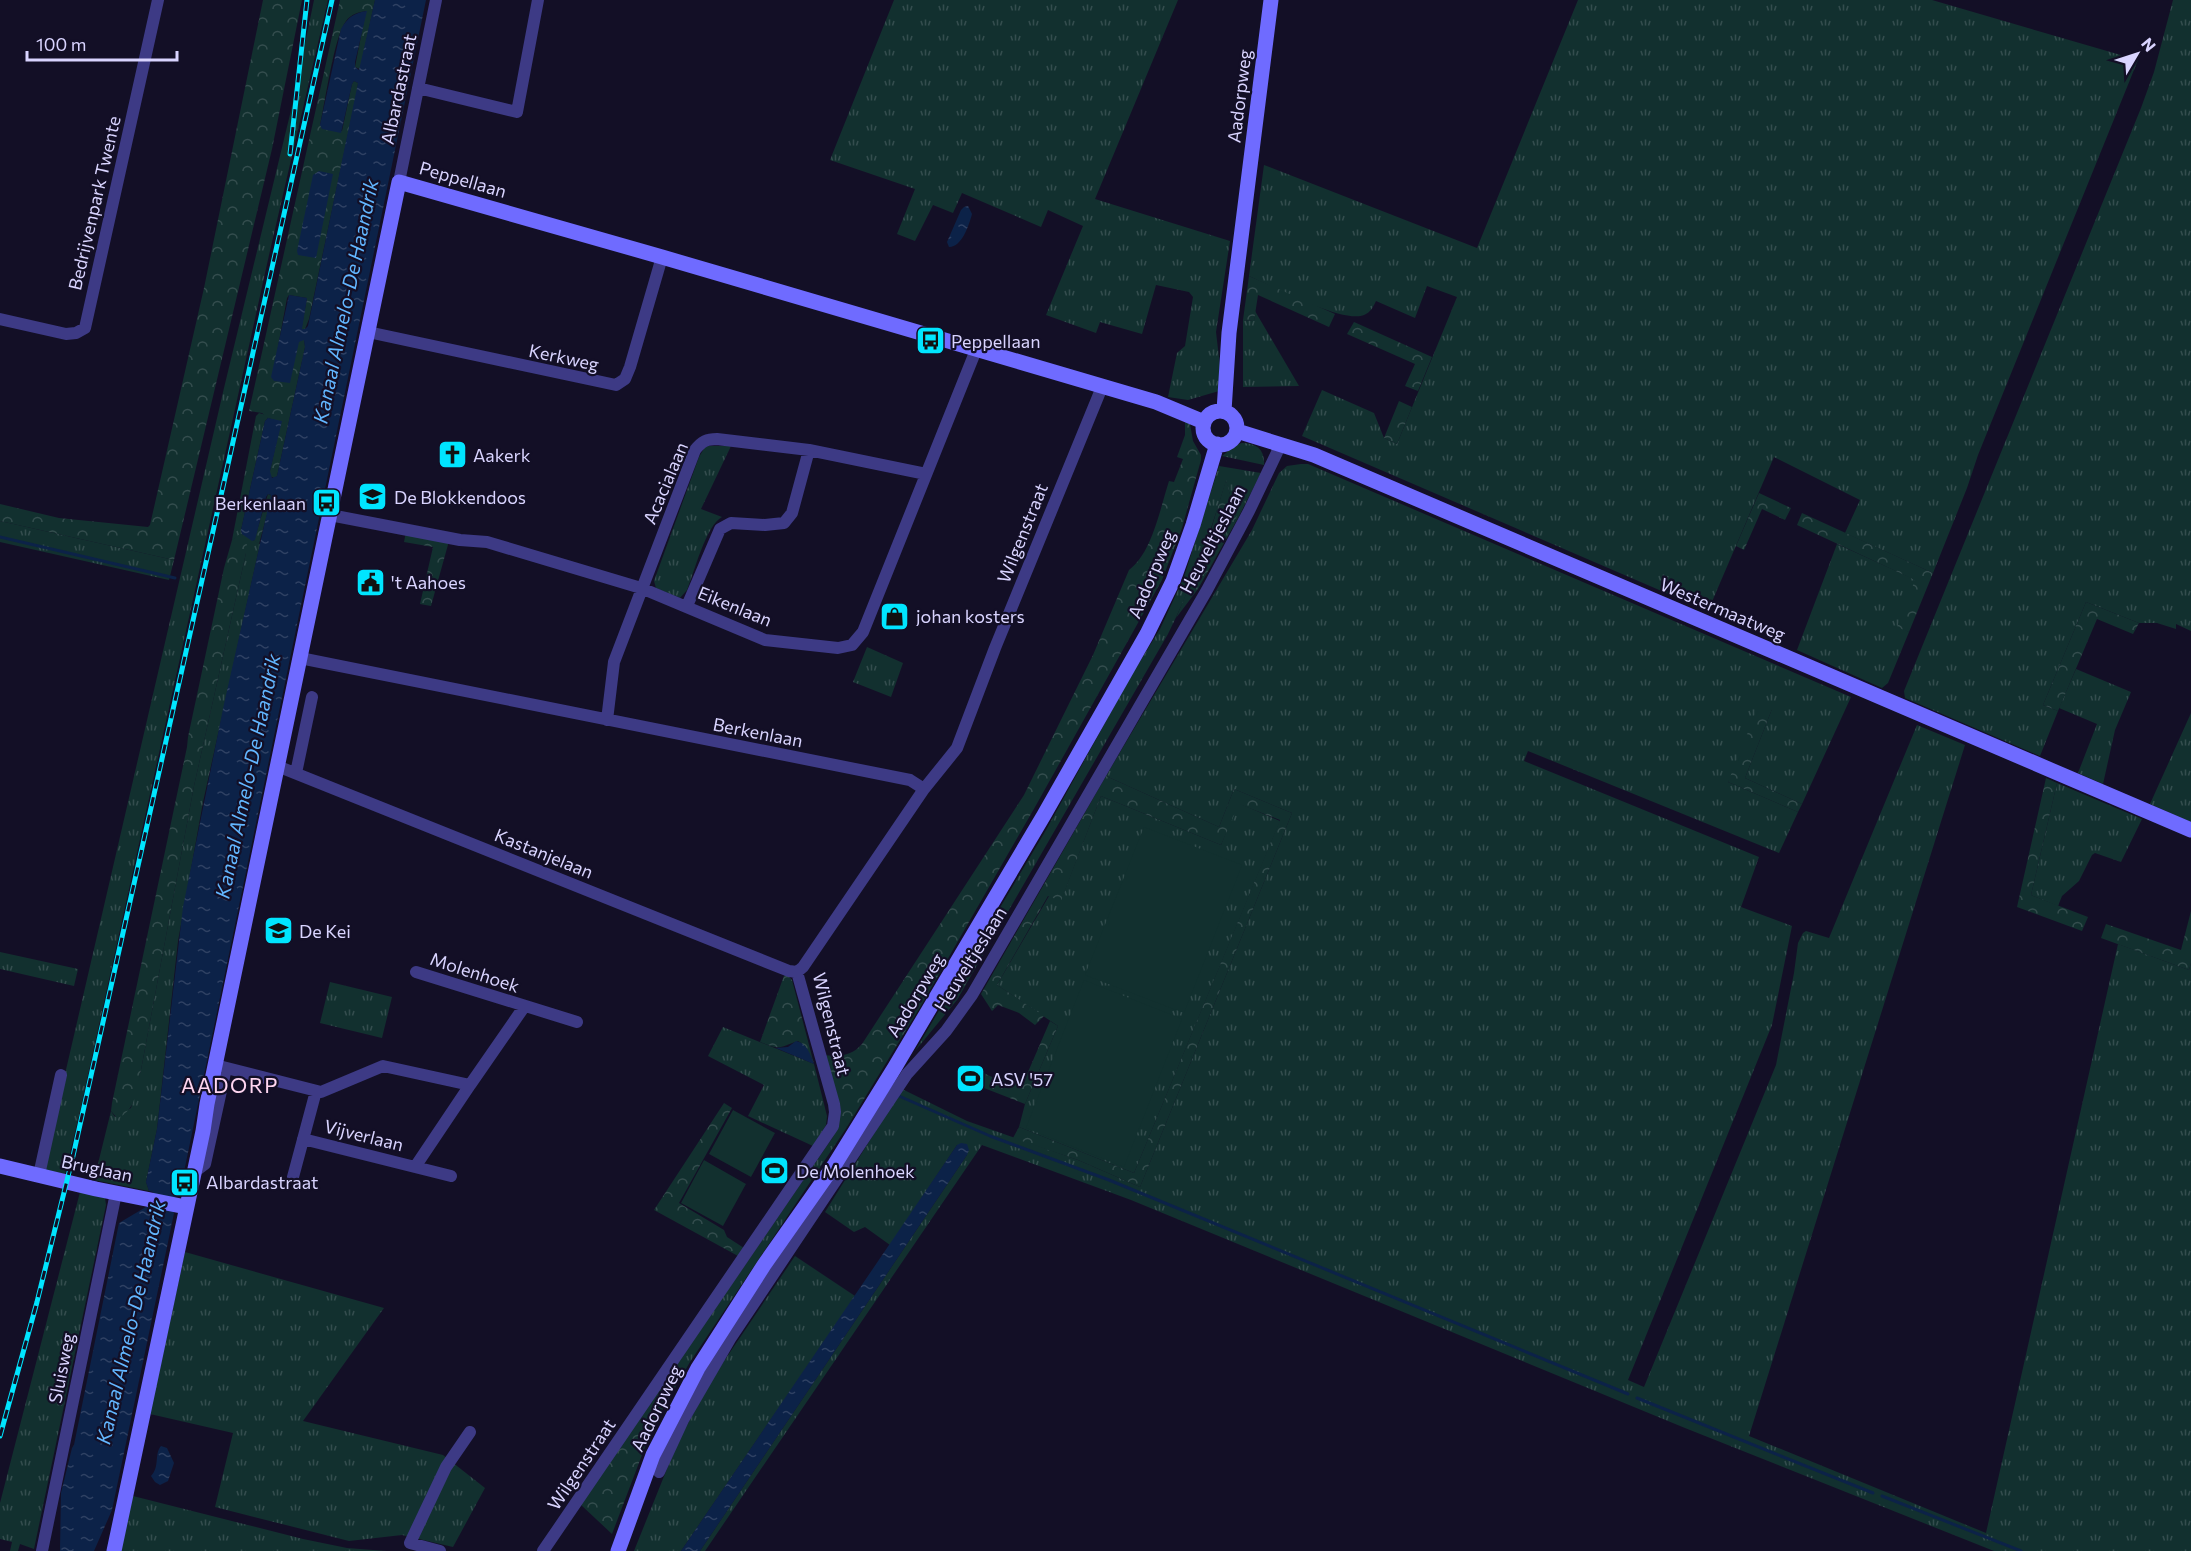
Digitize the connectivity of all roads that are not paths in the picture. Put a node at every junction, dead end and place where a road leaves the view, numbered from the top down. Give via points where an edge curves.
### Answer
1 (158, 0) edge
2 (436, 0) edge
3 (538, 0) edge
4 (1271, 0) edge
5 (418, 88) junction
6 (399, 182) junction
7 (662, 256) junction
8 (0, 319) edge
9 (368, 332) junction
10 (976, 350) junction
11 (1102, 387) junction
12 (1224, 411) junction
13 (1204, 422) junction
14 (1237, 431) junction
15 (1217, 444) junction
16 (1281, 444) junction
17 (809, 450) junction
18 (926, 474) junction
19 (330, 515) junction
20 (641, 588) junction
21 (687, 606) junction
22 (300, 658) junction
23 (312, 697) dead end
24 (607, 720) junction
25 (277, 766) junction
26 (296, 773) junction
27 (924, 789) junction
28 (2191, 830) edge
29 (416, 972) dead end
30 (797, 972) junction
31 (524, 1007) junction
32 (577, 1022) dead end
33 (221, 1067) junction
34 (61, 1076) dead end
35 (470, 1085) junction
36 (316, 1091) junction
37 (303, 1139) junction
38 (0, 1166) edge
39 (415, 1167) junction
40 (39, 1175) junction
41 (451, 1176) dead end
42 (293, 1177) dead end
43 (116, 1193) junction
44 (186, 1207) junction
45 (470, 1432) dead end
46 (659, 1472) dead end
47 (42, 1551) edge
48 (114, 1551) edge
49 (440, 1551) edge
50 (543, 1551) edge
51 (618, 1551) edge

1 - 8 street, Bedrijvenpark Twente via 85,328 66,334
2 - 5 street, Albardastraat
3 - 5 street via 517,112
4 - 12 street, Aadorpweg via 1229,333
5 - 6 street, Albardastraat
6 - 7 street, Peppellaan
6 - 9 street, Albardastraat
7 - 9 street, Kerkweg via 630,367 616,385
7 - 10 street, Peppellaan
9 - 19 street, Albardastraat
10 - 11 street, Peppellaan
10 - 18 street, Eikenlaan
11 - 13 street, Peppellaan via 1156,402
11 - 27 street, Wilgenstraat via 957,748
12 - 13 street via 1216,411
12 - 14 street via 1234,419
13 - 15 street via 1206,436
14 - 15 street via 1226,444
14 - 16 street, Westermaatweg
15 - 51 street, Aadorpweg via 1173,581 1148,634 835,1164 698,1368 653,1455
16 - 28 street, Westermaatweg
16 - 46 street, Heuveltjeslaan via 1207,590 972,995 907,1074 730,1339 683,1420
17 - 18 street, Acacialaan
17 - 20 street, Acacialaan via 717,439 699,444
17 - 21 street via 792,513 784,523 731,523 720,529
18 - 21 street, Eikenlaan via 863,632 852,645 838,648 765,640
19 - 20 street, Eikenlaan via 487,542
19 - 22 street, Albardastraat
20 - 21 street, Eikenlaan
20 - 24 street, Acacialaan via 614,662
22 - 24 street, Berkenlaan
22 - 25 street, Albardastraat
23 - 26 street
24 - 27 street, Berkenlaan via 910,780
25 - 26 street, Kastanjelaan
25 - 33 street, Albardastraat
26 - 30 street, Kastanjelaan
27 - 30 street, Wilgenstraat
29 - 31 street, Molenhoek
30 - 50 street, Wilgenstraat via 834,1104 831,1131
31 - 32 street, Molenhoek
31 - 35 street, Molenhoek
33 - 36 street
33 - 44 street, Albardastraat
34 - 40 street
35 - 36 street via 383,1066
35 - 39 street, Vijverlaan
36 - 37 street, Vijverlaan
37 - 39 street, Vijverlaan
37 - 42 street, Vijverlaan
38 - 40 street, Bruglaan
39 - 41 street, Vijverlaan
40 - 43 street, Bruglaan
43 - 44 street, Bruglaan
43 - 47 street, Sluisweg
44 - 48 street, Albardastraat
45 - 49 street via 446,1467 410,1543

